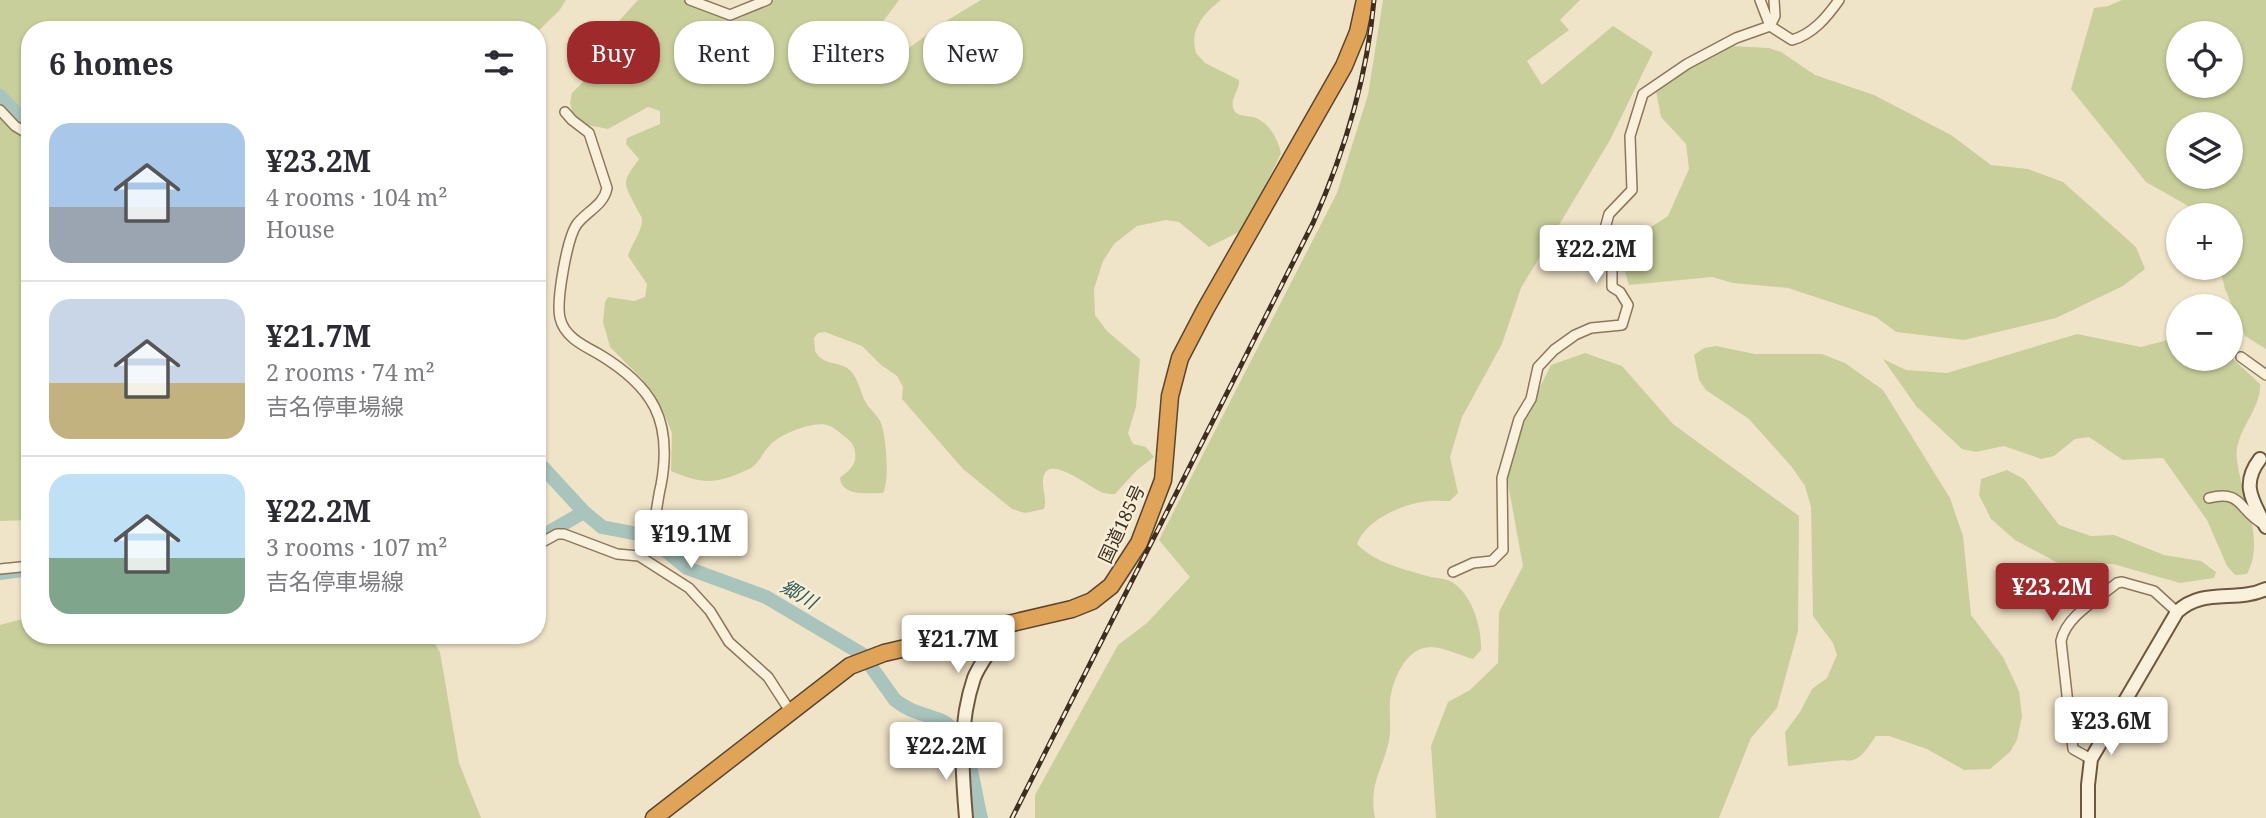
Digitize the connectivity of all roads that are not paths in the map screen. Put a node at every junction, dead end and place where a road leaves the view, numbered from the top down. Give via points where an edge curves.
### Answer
1 (690, 0) edge
2 (767, 0) edge
3 (1365, 0) edge
4 (1760, 0) edge
5 (1774, 0) edge
6 (1839, 0) edge
7 (1770, 26) junction
8 (0, 110) edge
9 (565, 112) dead end
10 (21, 129) edge
11 (2243, 358) edge
12 (2266, 375) edge
13 (2263, 456) edge
14 (2209, 498) dead end
15 (2266, 526) edge
16 (546, 540) edge
17 (639, 556) junction
18 (21, 567) edge
19 (0, 569) edge
20 (1453, 572) dead end
21 (2266, 589) edge
22 (2177, 611) junction
23 (1001, 626) junction
24 (790, 711) junction
25 (2091, 759) junction
26 (654, 818) edge
27 (966, 818) edge
28 (2088, 818) edge

1 - 2 street via 730,15
3 - 23 highway, 国道185号 via 1344,66 1180,358 1170,396 1163,480 1124,569 1111,586 1084,605
4 - 7 street
5 - 7 street
6 - 7 street via 1804,36 1792,40
7 - 20 street via 1687,64 1643,94 1630,136 1632,190 1609,214 1599,250 1612,268 1612,287 1628,305 1626,317 1622,325 1591,328 1575,335 1538,367 1502,478 1503,550 1492,561
8 - 10 street
9 - 17 street via 589,133 607,188 605,197 576,225 571,238 560,318 573,339 634,379 659,416 664,437 664,468 654,521
11 - 12 street
13 - 15 street via 2248,488
14 - 15 street via 2229,495
16 - 17 street via 564,534 617,554
17 - 24 street via 689,588 705,604 729,642 768,677
18 - 19 street
21 - 22 street via 2247,595 2204,596
22 - 25 street
22 - 25 street via 2154,591 2122,582 2074,618 2062,634 2073,750
23 - 24 highway, 国道185号 via 864,659
23 - 27 street via 967,701 961,739
24 - 26 highway, 国道185号
25 - 28 street

